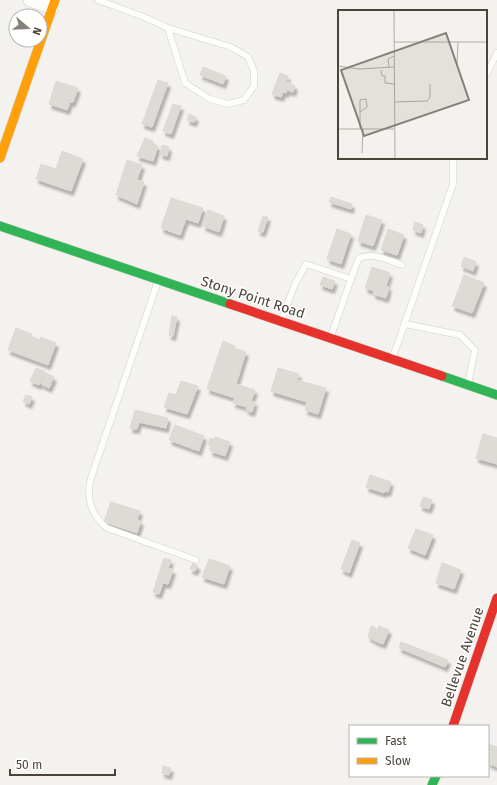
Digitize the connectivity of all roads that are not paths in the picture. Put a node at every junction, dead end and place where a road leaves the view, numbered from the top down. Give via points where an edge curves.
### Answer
1 (30, 0) edge
2 (98, 0) edge
3 (53, 4) edge
4 (168, 28) junction
5 (497, 53) edge
6 (487, 74) edge
7 (0, 158) edge
8 (453, 159) edge
9 (0, 226) edge
10 (402, 265) dead end
11 (350, 279) junction
12 (158, 281) junction
13 (281, 321) junction
14 (404, 324) junction
15 (330, 338) junction
16 (392, 359) junction
17 (467, 385) junction
18 (497, 395) edge
19 (196, 560) dead end
20 (497, 598) edge
21 (453, 725) edge

1 - 3 street
2 - 4 lane
3 - 7 main road
4 - 4 lane via 231,47 248,57 254,72 254,86 244,100 228,104 210,100 185,83
5 - 6 lane
8 - 14 lane via 453,184
9 - 12 main road, Stony Point Road
10 - 11 lane via 380,257 364,256 359,258
11 - 13 lane via 306,264 295,284
11 - 15 lane
12 - 13 main road, Stony Point Road
12 - 19 lane via 90,478 89,499 96,517 107,528
13 - 15 main road, Stony Point Road
14 - 16 lane
14 - 17 lane via 460,335 475,350
15 - 16 main road, Stony Point Road
16 - 17 main road, Stony Point Road
17 - 18 main road, Stony Point Road
20 - 21 main road, Bellevue Avenue

